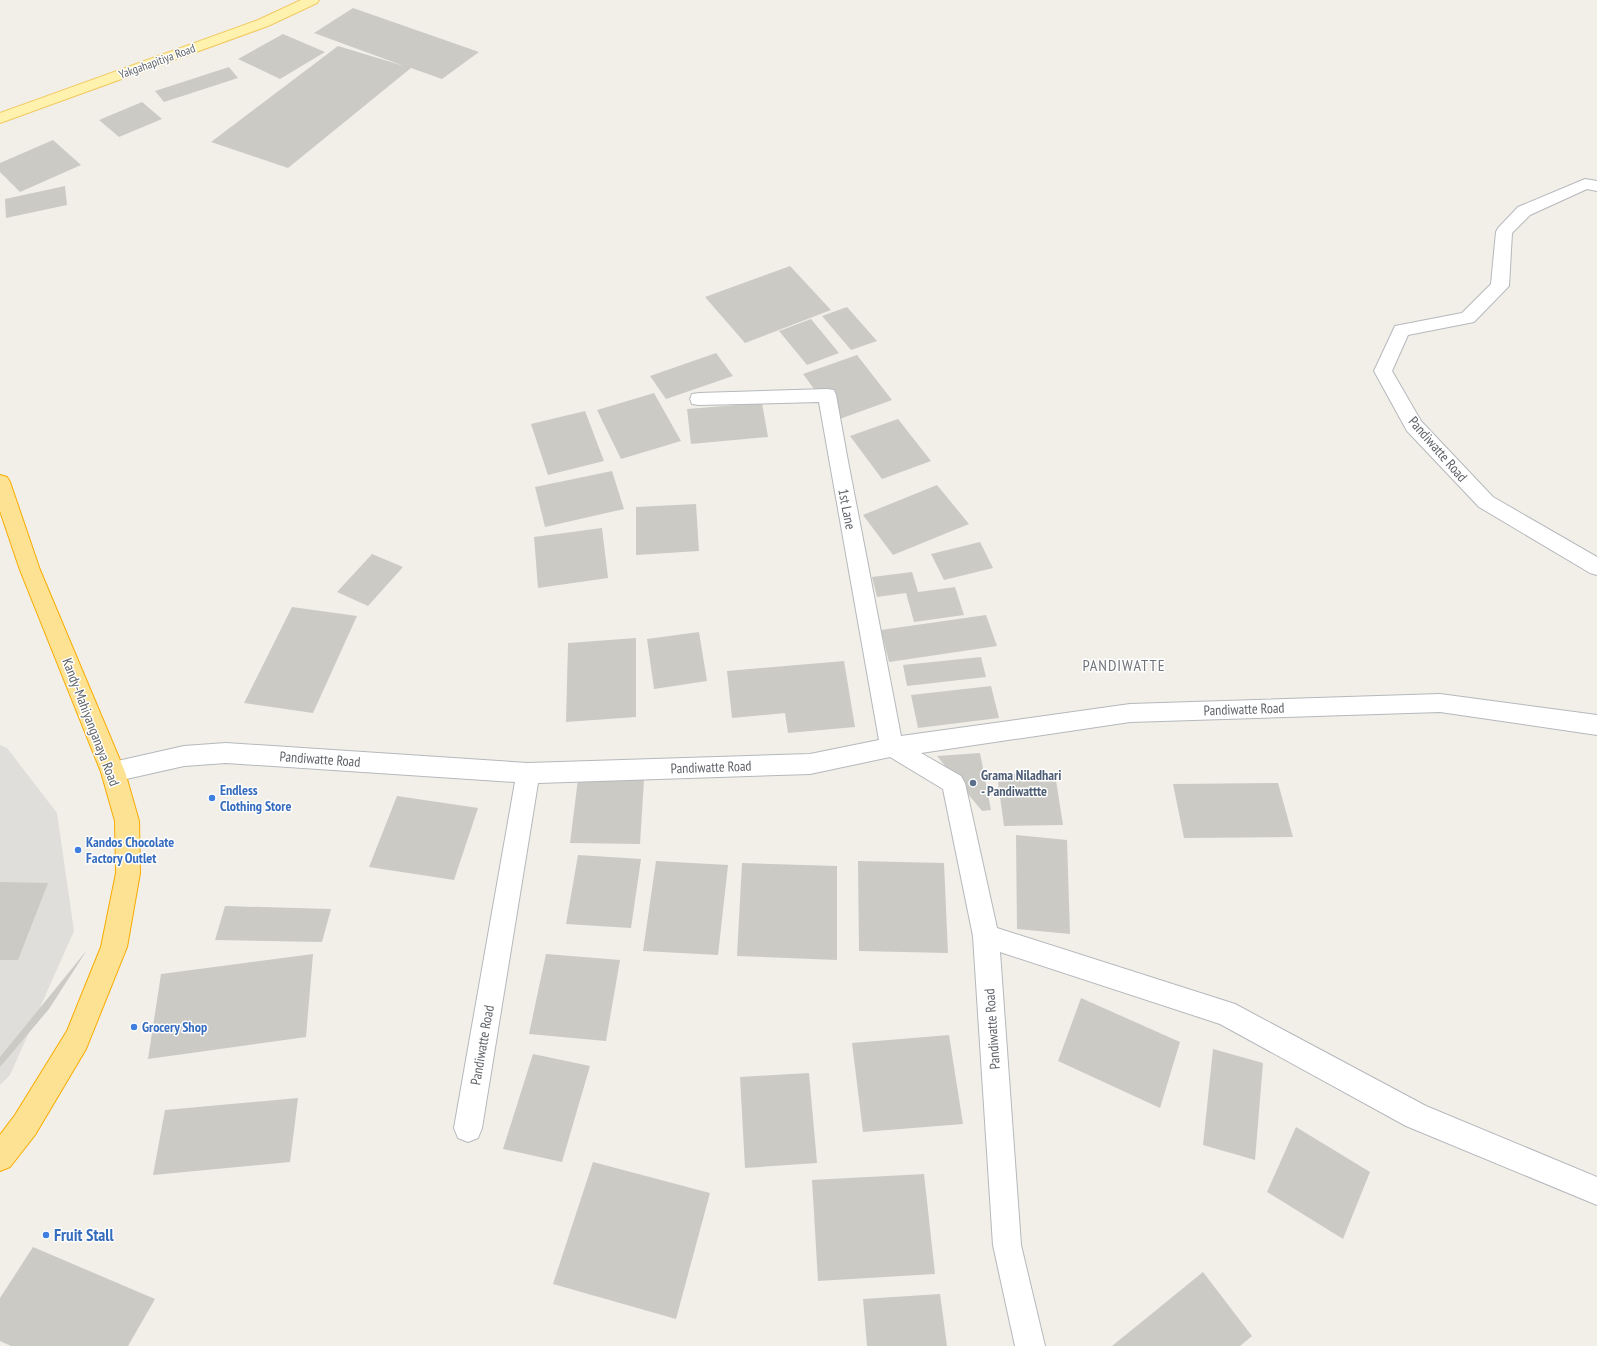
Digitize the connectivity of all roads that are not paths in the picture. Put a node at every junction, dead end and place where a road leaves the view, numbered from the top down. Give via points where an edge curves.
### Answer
1 (312, 0) edge
2 (0, 118) edge
3 (1597, 186) edge
4 (699, 399) dead end
5 (0, 482) edge
6 (1597, 567) edge
7 (1597, 725) edge
8 (892, 747) junction
9 (113, 772) junction
10 (528, 773) junction
11 (986, 936) junction
12 (468, 1128) dead end
13 (0, 1157) edge
14 (1597, 1191) edge
15 (1030, 1346) edge

1 - 2 main road, Yakgahapitiya Road via 263,23
3 - 6 street, Pandiwatte Road via 1584,184 1524,210 1504,232 1500,286 1468,318 1401,330 1383,371 1414,426 1486,502
4 - 8 street, 1st Lane via 827,395
5 - 9 highway, Kandy-Mahiyanganaya Road via 30,570
7 - 8 street, Pandiwatte Road via 1440,703 1130,713
8 - 10 street, Pandiwatte Road via 810,764
8 - 11 street, Pandiwatte Road via 953,783
9 - 10 street, Pandiwatte Road via 184,756 226,754
9 - 13 highway, Kandy-Mahiyanganaya Road via 127,821 128,873 114,947 77,1040 25,1124
10 - 12 street, Pandiwatte Road
11 - 14 street via 1226,1013 1416,1116
11 - 15 street, Pandiwatte Road via 1007,1245

